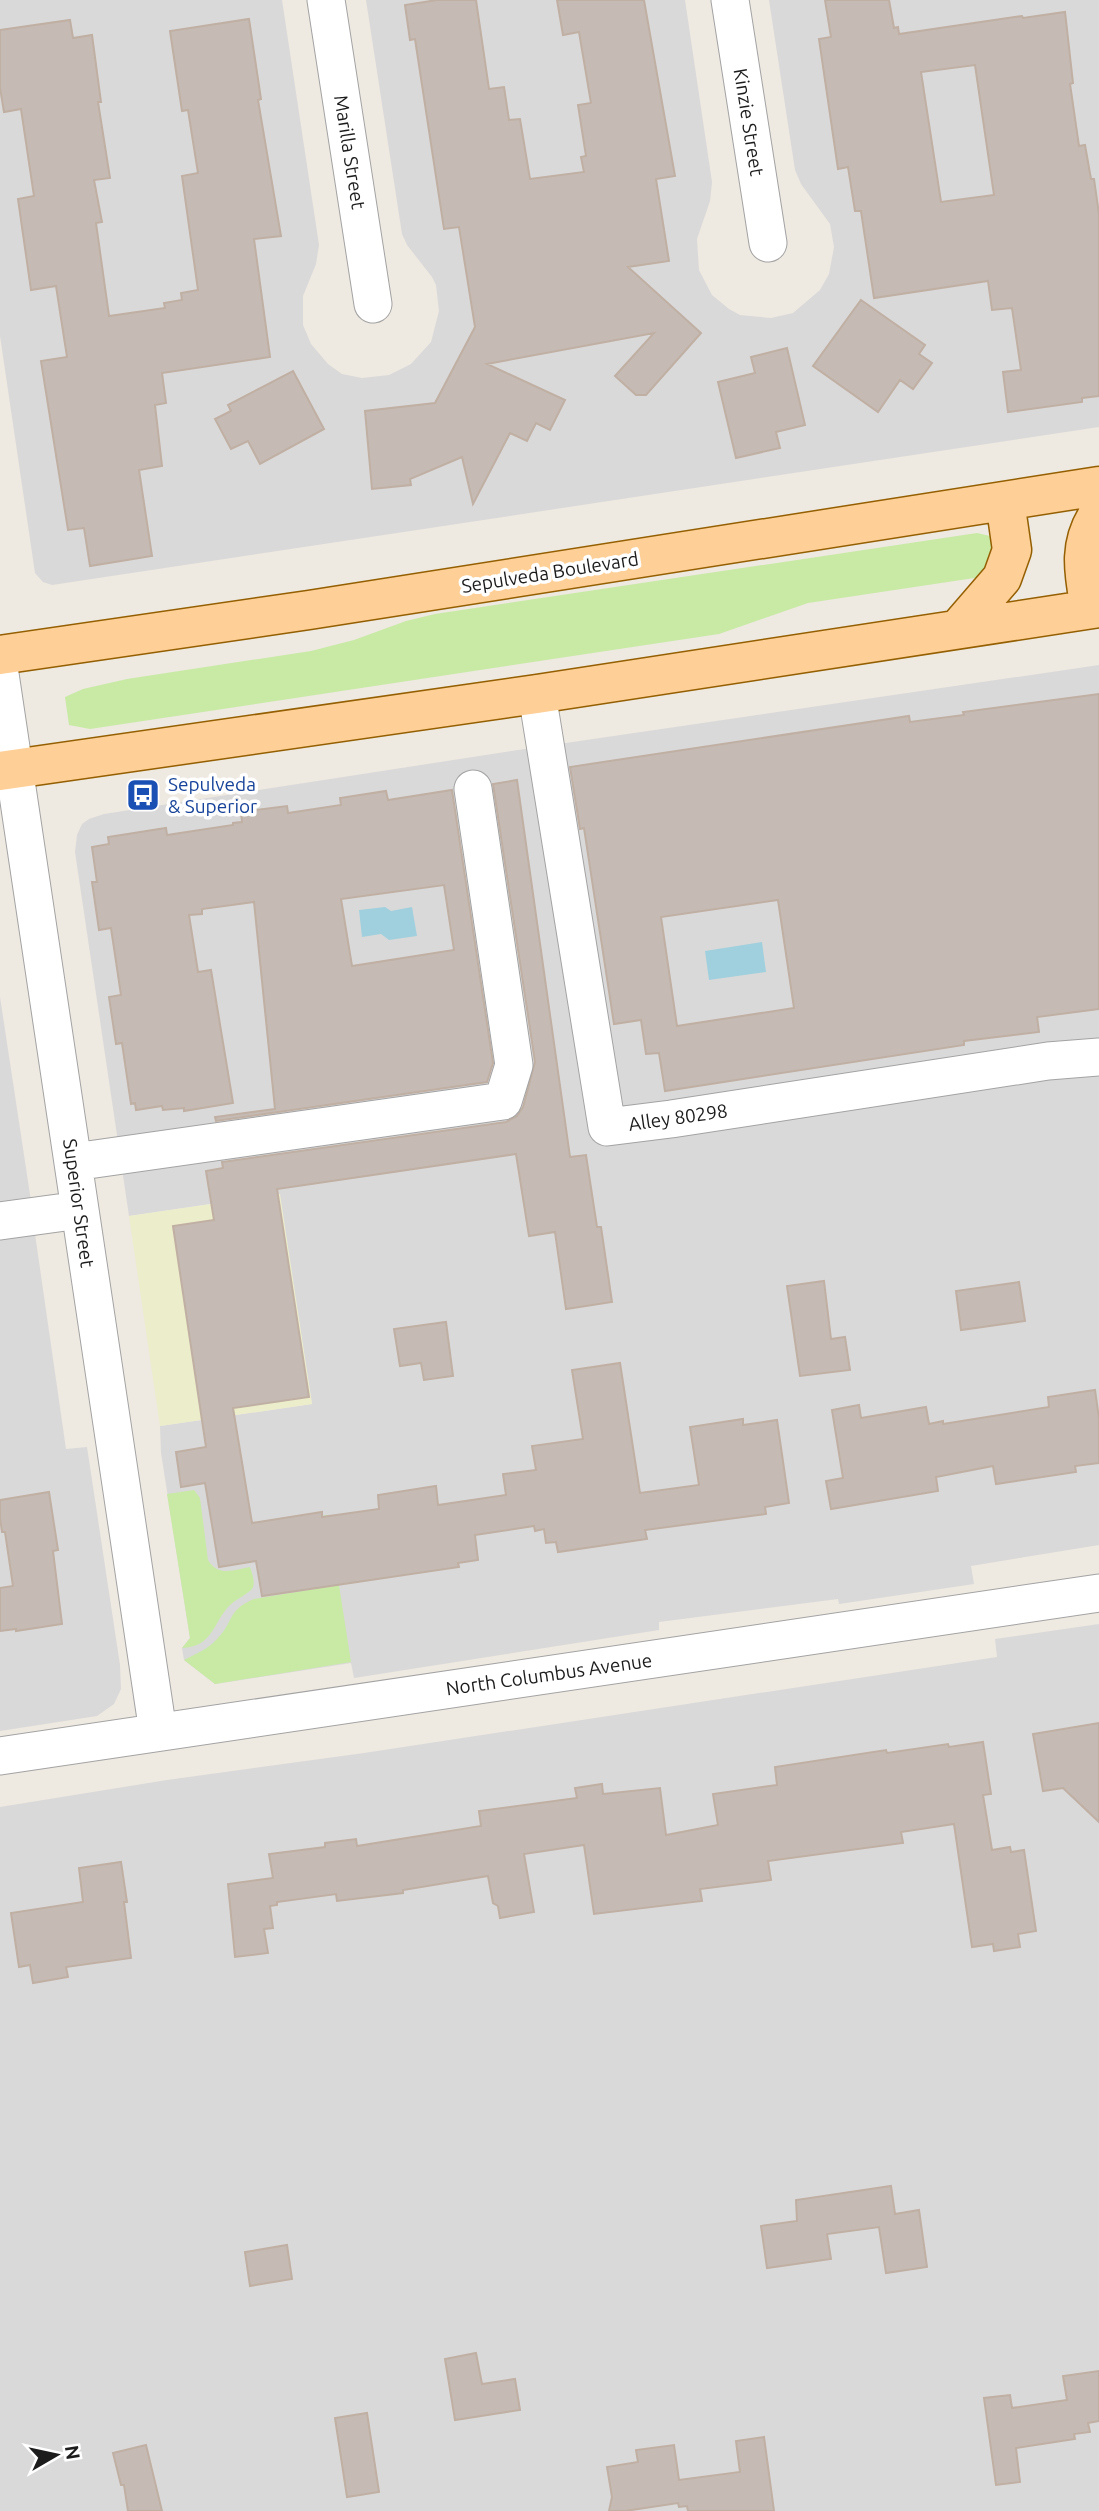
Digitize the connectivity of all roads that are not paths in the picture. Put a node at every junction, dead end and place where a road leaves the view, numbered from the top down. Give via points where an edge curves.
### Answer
1 (326, 0) edge
2 (730, 0) edge
3 (768, 243) dead end
4 (373, 304) dead end
5 (1099, 486) edge
6 (1005, 501) junction
7 (1099, 513) edge
8 (1095, 608) edge
9 (958, 629) junction
10 (0, 655) edge
11 (0, 674) edge
12 (537, 694) junction
13 (7, 770) edge
14 (473, 789) dead end
15 (1099, 1057) edge
16 (74, 1162) junction
17 (80, 1210) junction
18 (0, 1222) edge
19 (1099, 1593) edge
20 (158, 1732) junction
21 (0, 1756) edge

1 - 4 street, Marilla Street
2 - 3 street, Kinzie Street
5 - 6 main road, Sepulveda Boulevard
6 - 9 main road via 1012,550 1002,578
6 - 10 main road, Sepulveda Boulevard
7 - 8 main road via 1088,529 1083,567
8 - 9 main road
9 - 12 main road
11 - 13 street, Superior Street
12 - 13 main road
12 - 15 street, Alley 80298 via 607,1127
13 - 16 street, Superior Street
14 - 16 street via 514,1065 503,1101
16 - 17 street, Superior Street
17 - 18 street
17 - 20 street, Superior Street
19 - 20 street, North Columbus Avenue
20 - 21 street, North Columbus Avenue

